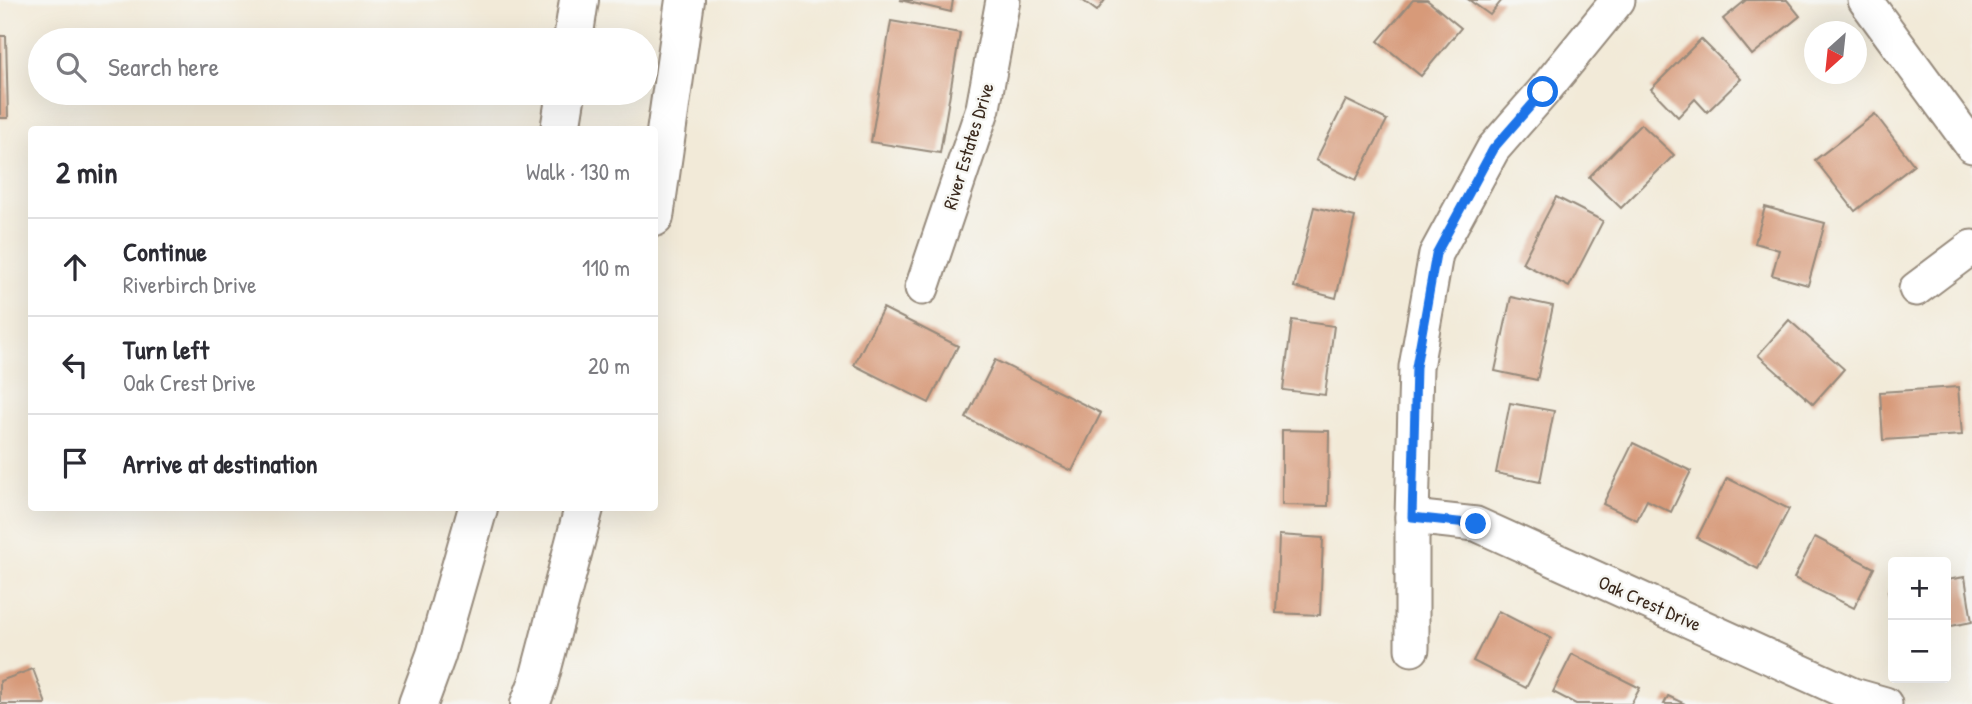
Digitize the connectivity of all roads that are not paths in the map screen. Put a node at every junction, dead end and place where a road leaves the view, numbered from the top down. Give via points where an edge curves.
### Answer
1 (579, 0) edge
2 (685, 0) edge
3 (1003, 0) edge
4 (1618, 0) edge
5 (1866, 0) edge
6 (575, 28) edge
7 (564, 105) edge
8 (561, 126) edge
9 (1972, 146) edge
10 (658, 189) edge
11 (1972, 247) edge
12 (922, 288) dead end
13 (1916, 289) dead end
14 (477, 511) edge
15 (583, 511) edge
16 (1412, 517) junction
17 (1412, 649) dead end
18 (418, 704) edge
19 (530, 704) edge
20 (1885, 704) edge

1 - 6 highway
2 - 10 highway
3 - 12 street, River Estates Drive via 983,108
4 - 16 street via 1493,149 1436,254 1416,367
5 - 9 street
7 - 8 highway
11 - 13 street
14 - 18 highway
15 - 19 highway
16 - 17 street
16 - 20 street, Oak Crest Drive via 1476,524 1853,695

